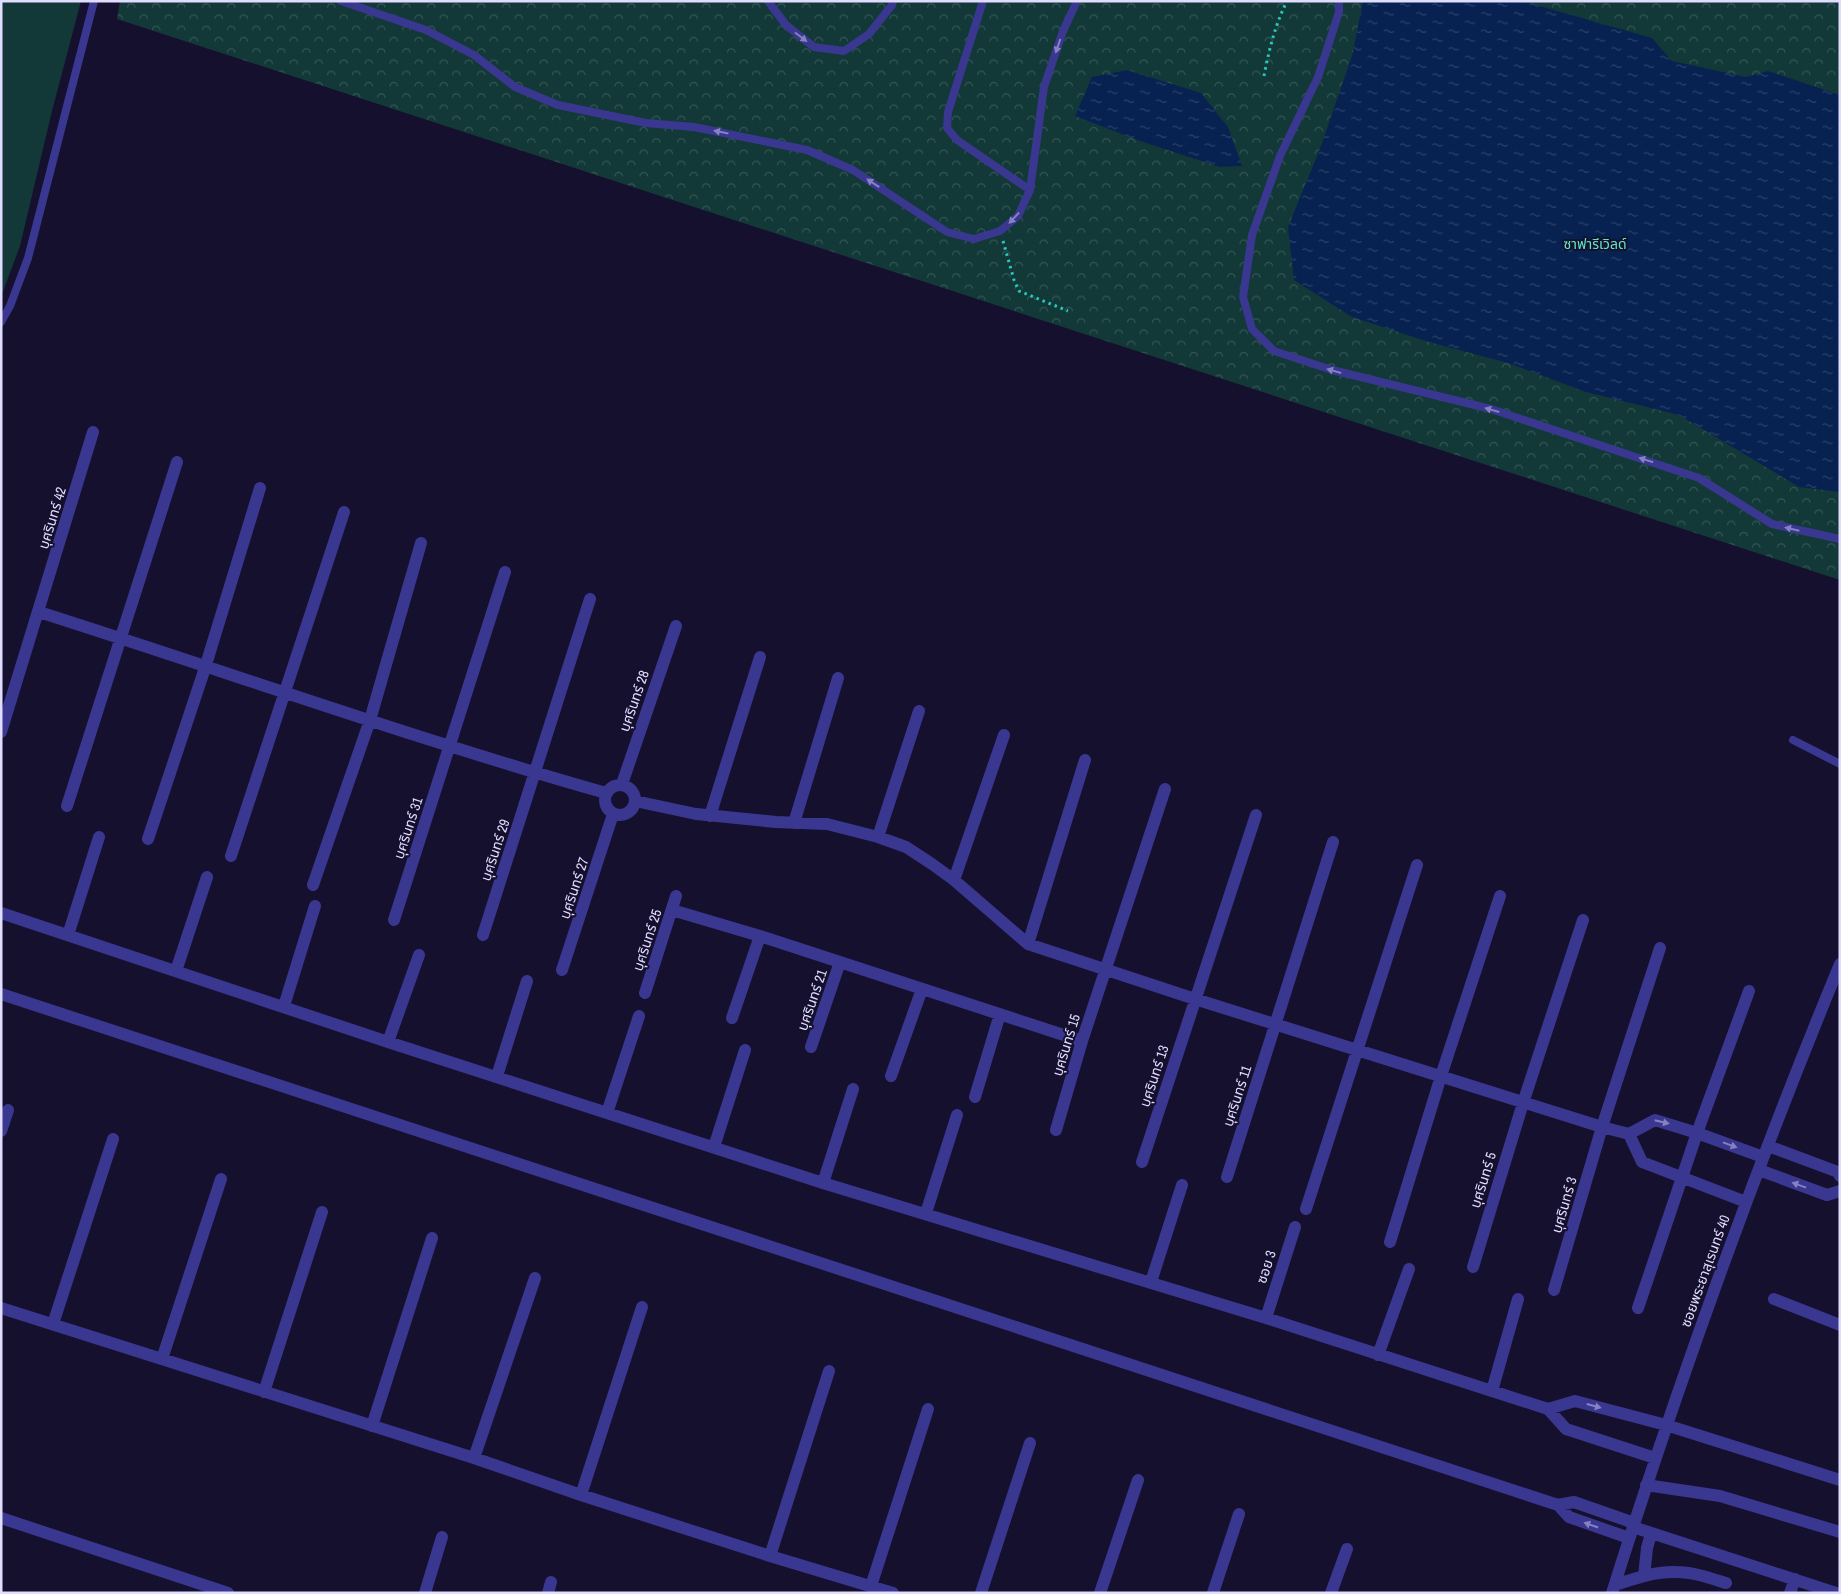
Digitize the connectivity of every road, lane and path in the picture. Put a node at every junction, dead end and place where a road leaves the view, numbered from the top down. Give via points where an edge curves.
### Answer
1 (94, 1) edge
2 (342, 1) edge
3 (768, 1) edge
4 (893, 1) edge
5 (983, 1) edge
6 (1077, 1) edge
7 (1287, 1) edge
8 (1339, 1) edge
9 (1264, 76) dead end
10 (1030, 190) junction
11 (1000, 231) junction
12 (1068, 311) dead end
13 (1, 322) edge
14 (93, 432) dead end
15 (177, 462) dead end
16 (260, 488) dead end
17 (344, 512) dead end
18 (1840, 538) edge
19 (422, 543) dead end
20 (505, 572) dead end
21 (590, 599) dead end
22 (39, 612) junction
23 (676, 626) dead end
24 (122, 638) junction
25 (760, 657) dead end
26 (206, 668) junction
27 (838, 678) dead end
28 (284, 693) junction
29 (920, 711) dead end
30 (370, 720) junction
31 (1, 732) edge
32 (1004, 735) dead end
33 (1792, 740) dead end
34 (451, 746) junction
35 (1085, 760) dead end
36 (1840, 764) edge
37 (535, 773) junction
38 (622, 784) junction
39 (1165, 789) dead end
40 (606, 793) junction
41 (635, 802) junction
42 (67, 806) dead end
43 (614, 814) junction
44 (1256, 815) dead end
45 (710, 816) junction
46 (794, 823) junction
47 (99, 837) dead end
48 (878, 837) junction
49 (148, 839) dead end
50 (1333, 842) dead end
51 (232, 856) dead end
52 (1417, 865) dead end
53 (207, 877) dead end
54 (954, 880) junction
55 (313, 885) dead end
56 (676, 896) dead end
57 (1500, 896) dead end
58 (315, 906) dead end
59 (672, 910) junction
60 (1, 913) edge
61 (394, 920) dead end
62 (1583, 920) dead end
63 (68, 935) junction
64 (483, 935) dead end
65 (760, 936) junction
66 (1028, 944) junction
67 (1660, 948) dead end
68 (419, 955) dead end
69 (840, 962) junction
70 (1840, 964) edge
71 (562, 970) dead end
72 (1105, 970) junction
73 (176, 971) junction
74 (527, 981) dead end
75 (922, 989) junction
76 (1749, 991) dead end
77 (645, 993) dead end
78 (1, 994) edge
79 (1195, 999) junction
80 (284, 1006) junction
81 (1000, 1014) junction
82 (639, 1016) dead end
83 (732, 1018) dead end
84 (1276, 1024) junction
85 (1082, 1041) junction
86 (388, 1042) junction
87 (811, 1047) dead end
88 (745, 1050) dead end
89 (1356, 1050) junction
90 (497, 1076) junction
91 (891, 1076) dead end
92 (1441, 1076) junction
93 (852, 1089) dead end
94 (975, 1098) dead end
95 (1523, 1102) junction
96 (8, 1110) dead end
97 (608, 1113) junction
98 (956, 1115) dead end
99 (1602, 1127) junction
100 (1056, 1130) dead end
101 (1, 1131) edge
102 (1697, 1132) junction
103 (1629, 1134) junction
104 (113, 1139) dead end
105 (714, 1147) junction
106 (1766, 1152) junction
107 (1142, 1162) dead end
108 (1759, 1170) junction
109 (1840, 1176) edge
110 (1227, 1177) dead end
111 (1682, 1178) junction
112 (221, 1179) dead end
113 (824, 1182) junction
114 (1182, 1184) dead end
115 (1840, 1191) edge
116 (1746, 1202) junction
117 (1306, 1209) dead end
118 (322, 1212) dead end
119 (926, 1213) junction
120 (1296, 1227) dead end
121 (432, 1238) dead end
122 (1390, 1242) dead end
123 (1473, 1267) dead end
124 (1409, 1269) dead end
125 (535, 1278) dead end
126 (1151, 1282) junction
127 (1554, 1290) dead end
128 (1518, 1299) dead end
129 (1774, 1299) dead end
130 (642, 1307) dead end
131 (1, 1308) edge
132 (1638, 1308) dead end
133 (1266, 1318) junction
134 (53, 1324) junction
135 (1840, 1325) edge
136 (1378, 1354) junction
137 (162, 1359) junction
138 (829, 1371) dead end
139 (1492, 1391) junction
140 (264, 1392) junction
141 (928, 1409) dead end
142 (1548, 1409) junction
143 (1666, 1425) junction
144 (372, 1426) junction
145 (1030, 1443) dead end
146 (474, 1458) junction
147 (1655, 1458) junction
148 (1138, 1480) dead end
149 (1840, 1480) edge
150 (1646, 1485) junction
151 (581, 1495) junction
152 (1239, 1514) dead end
153 (1, 1518) edge
154 (1632, 1530) junction
155 (1840, 1532) edge
156 (1652, 1534) junction
157 (442, 1537) dead end
158 (1347, 1549) dead end
159 (770, 1556) junction
160 (1644, 1576) junction
161 (1795, 1580) junction
162 (1726, 1582) dead end
163 (871, 1586) junction
164 (1614, 1589) edge
165 (228, 1593) edge
166 (425, 1593) edge
167 (892, 1593) edge
168 (981, 1593) edge
169 (1100, 1593) edge
170 (1213, 1593) edge
171 (1331, 1593) edge
172 (1790, 1593) edge
173 (1836, 1593) edge

1 - 13 lane via 28,258
11 -> 2 lane via 974,239 947,232 853,170 807,150 694,127 646,123 558,105 515,87 474,55 426,30
3 -> 4 lane via 786,26 814,47 844,51 869,34
5 - 10 lane via 948,112 947,128 957,140
6 -> 10 lane via 1044,87
7 - 9 path via 1269,48
18 -> 8 lane via 1772,524 1699,478 1491,409 1332,370 1274,351 1252,329 1243,297 1252,235 1280,156 1318,76 1339,12
10 -> 11 lane via 1018,216
11 - 12 path via 1019,291
14 - 22 street, บุศรินทร์ 42
15 - 24 street
16 - 26 street
17 - 28 street
19 - 30 street
20 - 34 street, บุศรินทร์ 31
21 - 37 street, บุศรินทร์ 29
22 - 24 street
22 - 31 street, บุศรินทร์ 42
23 - 38 street, บุศรินทร์ 28
24 - 26 street
24 - 42 street
25 - 45 street
26 - 28 street
26 - 49 street
27 - 46 street
28 - 30 street
28 - 51 street
29 - 48 street
30 - 34 street
30 - 55 street
32 - 54 street
33 - 36 lane
34 - 37 street
34 - 61 street, บุศรินทร์ 31
35 - 66 street
37 - 40 street
37 - 64 street, บุศรินทร์ 29
38 - 40 street via 615,785
38 - 41 street via 632,791
39 - 72 street, บุศรินทร์ 15
40 - 43 street via 605,806
41 - 43 street via 626,814
41 - 45 street
43 - 71 street, บุศรินทร์ 27
44 - 79 street, บุศรินทร์ 13
45 - 46 street
46 - 48 street via 828,824
47 - 63 street
48 - 54 street via 906,847
50 - 84 street, บุศรินทร์ 11
52 - 89 street
53 - 73 street
54 - 66 street
56 - 59 street, บุศรินทร์ 25
57 - 92 street
58 - 80 street
59 - 65 street
59 - 77 street, บุศรินทร์ 25
60 - 63 street
62 - 95 street, บุศรินทร์ 5
63 - 73 street
65 - 69 street
65 - 83 street
66 - 72 street
67 - 99 street, บุศรินทร์ 3
68 - 86 street
69 - 75 street
69 - 87 street, บุศรินทร์ 21
70 - 106 street, ซอยพระยาสุเรนทร์ 40
72 - 79 street
72 - 85 street, บุศรินทร์ 15
73 - 80 street
74 - 90 street
75 - 81 street
75 - 91 street
76 - 102 street
78 - 154 street via 1558,1505 1574,1502
79 - 84 street
79 - 107 street, บุศรินทร์ 13
80 - 86 street
81 - 85 street
81 - 94 street
82 - 97 street
84 - 89 street
84 - 110 street, บุศรินทร์ 11
85 - 100 street, บุศรินทร์ 15
86 - 90 street
88 - 105 street
89 - 92 street
89 - 117 street
90 - 97 street
92 - 95 street
92 - 122 street
93 - 113 street
95 - 99 street
95 - 123 street, บุศรินทร์ 5
96 - 101 street
97 - 105 street
98 - 119 street
99 - 103 street
99 - 127 street, บุศรินทร์ 3
103 -> 102 street via 1655,1120
102 -> 106 street
102 - 111 street
103 - 111 street via 1642,1162
104 - 134 street
105 - 113 street
106 - 108 street, ซอยพระยาสุเรนทร์ 40
106 - 109 street via 1838,1172
115 -> 108 street via 1827,1195
108 - 116 street, ซอยพระยาสุเรนทร์ 40
111 - 116 street
111 - 132 street
112 - 137 street
113 - 119 street
114 - 126 street
116 - 143 street, ซอยพระยาสุเรนทร์ 40
118 - 140 street
119 - 126 street
120 - 133 street, ซอย 3
121 - 144 street
124 - 136 street
125 - 146 street
126 - 133 street
128 - 139 street
129 - 135 street
130 - 151 street
131 - 134 street
133 - 136 street
134 - 137 street
136 - 139 street
137 - 140 street
138 - 159 street
139 - 142 street
140 - 144 street
141 - 163 street
142 -> 143 street via 1575,1401
142 - 147 street via 1566,1429
143 - 147 street, ซอยพระยาสุเรนทร์ 40
143 - 149 street
144 - 146 street
145 - 168 street
146 - 151 street
147 - 150 street, ซอยพระยาสุเรนทร์ 40
148 - 169 street
150 - 154 street, ซอยพระยาสุเรนทร์ 40
150 - 155 street via 1720,1496
151 - 159 street
152 - 170 street
153 - 165 street
154 - 156 street
154 - 164 street, ซอยพระยาสุเรนทร์ 40
156 - 160 street
156 - 161 street
157 - 166 street
158 - 171 street
159 - 163 street
160 - 162 street via 1677,1572
160 - 164 street
161 - 172 street
161 - 173 street
163 - 167 street

